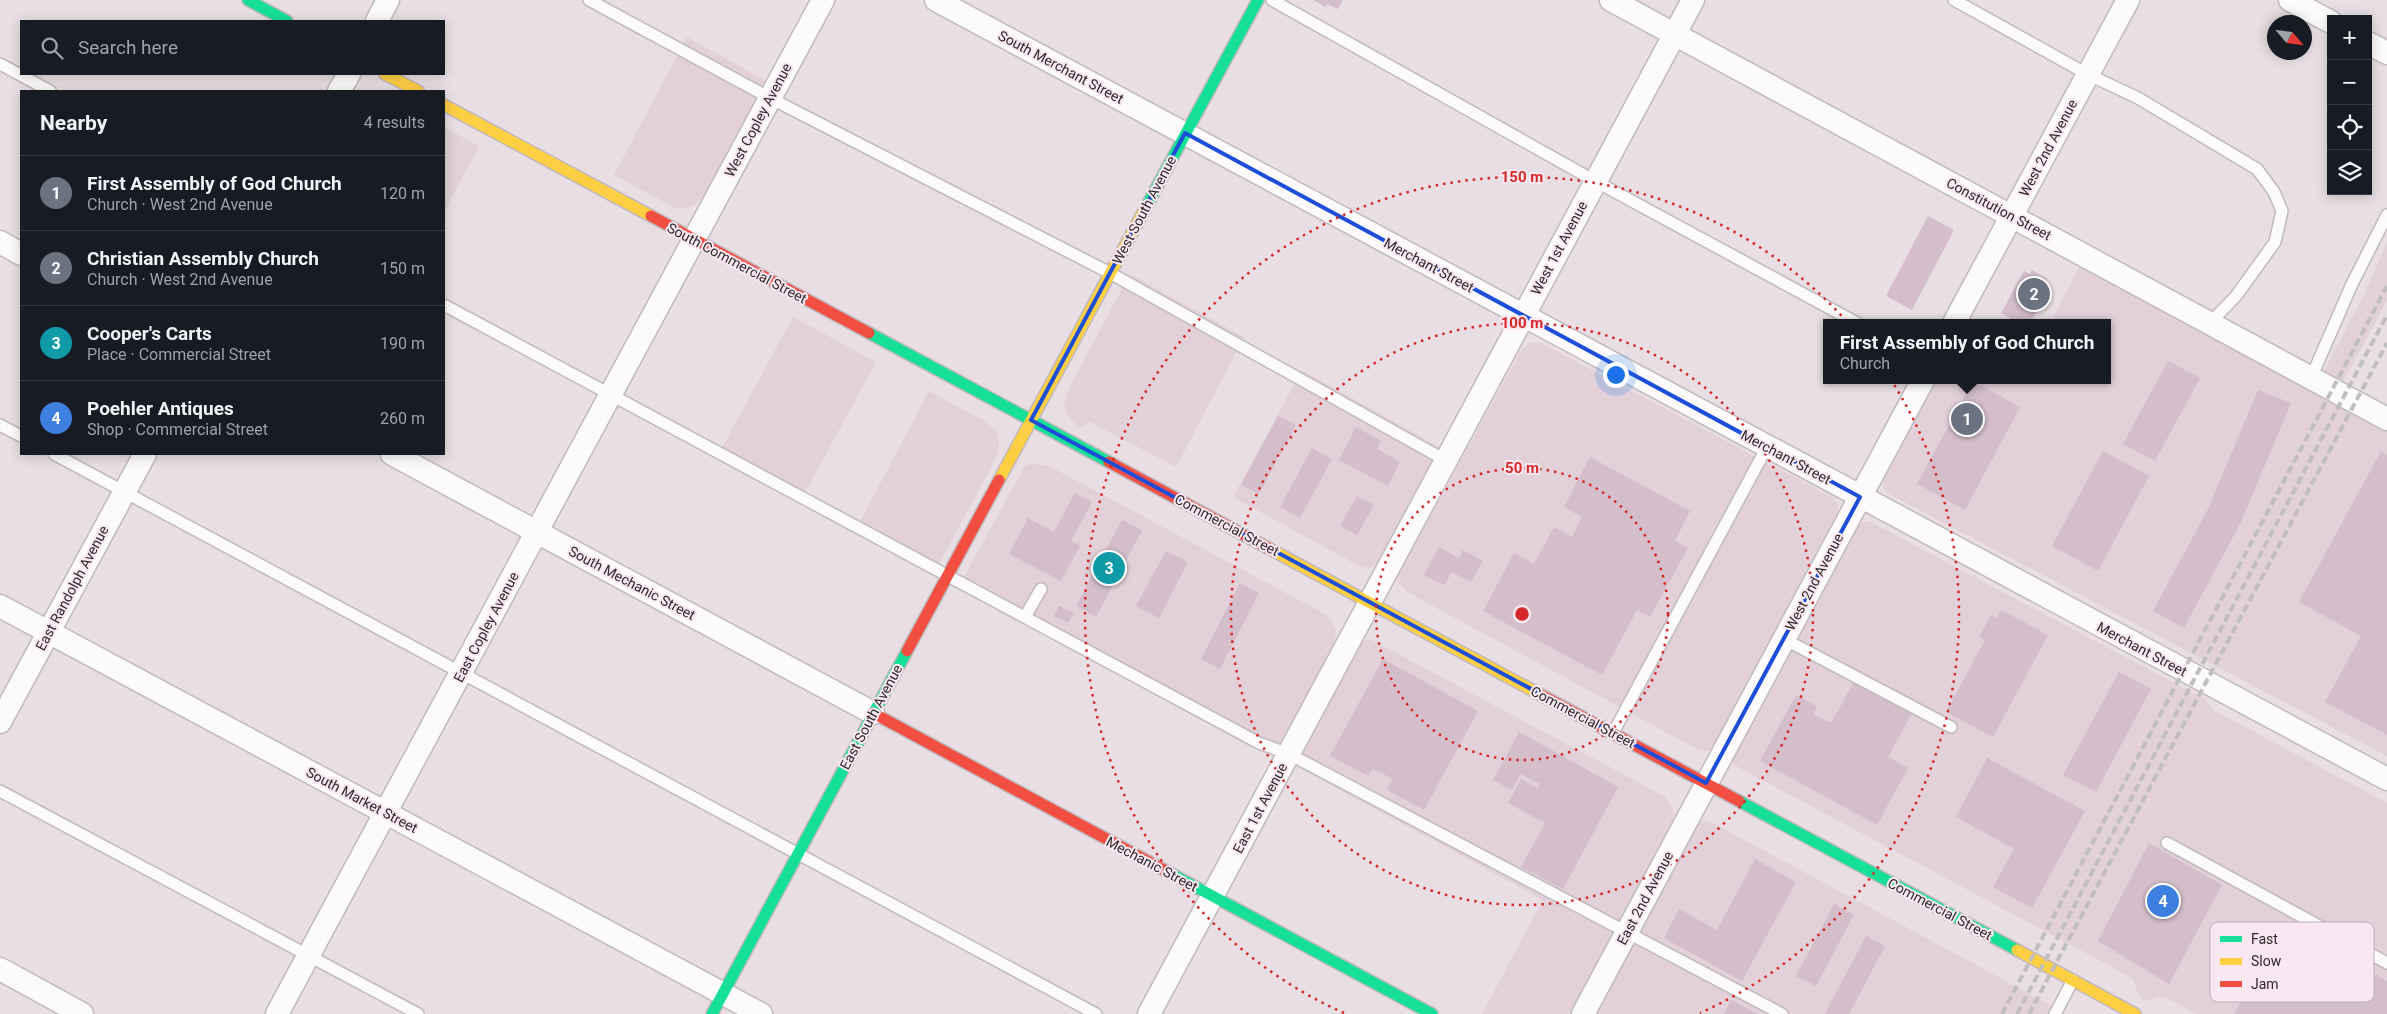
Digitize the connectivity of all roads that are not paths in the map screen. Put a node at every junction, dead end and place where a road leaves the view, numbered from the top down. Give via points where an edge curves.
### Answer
1 (248, 0) edge
2 (388, 0) edge
3 (589, 0) edge
4 (823, 0) edge
5 (936, 0) edge
6 (1258, 0) edge
7 (1272, 0) edge
8 (1611, 0) edge
9 (1693, 0) edge
10 (1954, 0) edge
11 (2128, 0) edge
12 (2290, 0) edge
13 (285, 20) edge
14 (378, 20) edge
15 (2327, 20) edge
16 (1674, 34) junction
17 (2372, 45) edge
18 (2387, 53) edge
19 (0, 64) edge
20 (2087, 74) junction
21 (20, 75) edge
22 (20, 75) edge
23 (348, 75) edge
24 (388, 75) edge
25 (48, 90) edge
26 (340, 90) edge
27 (416, 90) edge
28 (770, 98) junction
29 (445, 106) edge
30 (1185, 134) junction
31 (1595, 181) junction
32 (2387, 215) edge
33 (2011, 216) junction
34 (694, 240) junction
35 (0, 242) edge
36 (20, 253) edge
37 (1110, 273) junction
38 (445, 306) edge
39 (1523, 315) junction
40 (1850, 319) edge
41 (1956, 319) edge
42 (2210, 323) junction
43 (2311, 378) junction
44 (1921, 384) edge
45 (611, 394) junction
46 (2387, 418) edge
47 (1031, 420) junction
48 (0, 425) edge
49 (20, 435) edge
50 (1767, 447) junction
51 (56, 455) edge
52 (144, 455) edge
53 (394, 455) edge
54 (1445, 460) junction
55 (124, 491) junction
56 (1860, 497) junction
57 (537, 532) junction
58 (946, 575) junction
59 (1040, 589) dead end
60 (1370, 602) junction
61 (0, 606) edge
62 (1025, 617) junction
63 (48, 632) junction
64 (1784, 639) junction
65 (461, 674) junction
66 (873, 713) junction
67 (0, 722) edge
68 (1951, 727) dead end
69 (1613, 733) junction
70 (1289, 754) junction
71 (2387, 780) edge
72 (1706, 783) junction
73 (0, 790) edge
74 (386, 812) junction
75 (2167, 843) dead end
76 (797, 854) junction
77 (1213, 897) junction
78 (2312, 922) edge
79 (1626, 932) junction
80 (308, 956) junction
81 (2374, 956) edge
82 (2387, 963) edge
83 (0, 969) edge
84 (2073, 980) junction
85 (723, 993) junction
86 (82, 1014) edge
87 (277, 1014) edge
88 (418, 1014) edge
89 (712, 1014) edge
90 (761, 1014) edge
91 (1096, 1014) edge
92 (1149, 1014) edge
93 (1432, 1014) edge
94 (1583, 1014) edge
95 (1782, 1014) edge
96 (2055, 1014) edge
97 (2135, 1014) edge

1 - 13 main road
2 - 14 street
3 - 28 lane
4 - 28 street, West Copley Avenue
5 - 30 street, South Merchant Street
6 - 30 main road, West South Avenue
7 - 31 lane
8 - 16 street, Constitution Street
9 - 16 street, West 1st Avenue
10 - 20 lane
11 - 20 street, West 2nd Avenue
12 - 15 street
16 - 31 street, West 1st Avenue
16 - 33 street, Constitution Street
17 - 18 street
19 - 21 lane
20 - 33 street, West 2nd Avenue
20 - 42 lane via 2138,98 2257,169 2274,192 2282,211 2275,242 2236,296
22 - 25 lane
23 - 26 street
24 - 27 main road
28 - 34 street, West Copley Avenue
28 - 37 lane
29 - 34 main road, South Commercial Street
30 - 37 main road, West South Avenue
30 - 39 street, Merchant Street
31 - 39 street, West 1st Avenue
31 - 40 lane
32 - 43 lane via 2352,284
33 - 41 street, West 2nd Avenue
33 - 42 street, Constitution Street
34 - 45 street, East Copley Avenue
34 - 47 main road, South Commercial Street
35 - 36 street
37 - 47 main road, West South Avenue
37 - 54 lane
38 - 45 lane
39 - 50 street, Merchant Street
39 - 54 street, West 1st Avenue
42 - 43 street, Constitution Street
43 - 46 street, Constitution Street
44 - 56 street, West 2nd Avenue
45 - 57 street, East Copley Avenue
45 - 58 lane
47 - 58 main road, East South Avenue
47 - 60 main road, Commercial Street
48 - 49 lane
50 - 56 street, Merchant Street
50 - 69 lane
51 - 55 lane
52 - 55 street, East Randolph Avenue
53 - 57 street, South Mechanic Street
54 - 60 street, West 1st Avenue
55 - 63 street, East Randolph Avenue
55 - 65 lane
56 - 64 street, West 2nd Avenue
56 - 71 street, Merchant Street
57 - 65 street, East Copley Avenue
57 - 66 street, South Mechanic Street
58 - 62 lane
58 - 66 main road, East South Avenue
59 - 62 lane
60 - 69 main road, Commercial Street
60 - 70 street, East 1st Avenue
61 - 63 street, South Market Street
62 - 70 lane via 1259,743
63 - 67 street, East Randolph Avenue
63 - 74 street, South Market Street
64 - 68 lane
64 - 72 street, West 2nd Avenue
65 - 74 street, East Copley Avenue
65 - 76 lane
66 - 76 main road, East South Avenue
66 - 77 main road, Mechanic Street
69 - 72 main road, Commercial Street
70 - 77 street, East 1st Avenue
70 - 79 lane
72 - 79 street, East 2nd Avenue
72 - 84 main road, Commercial Street
73 - 80 lane
74 - 80 street, East Copley Avenue
74 - 85 street, South Market Street
75 - 78 lane
76 - 85 main road, East South Avenue
76 - 91 lane
77 - 92 street, East 1st Avenue
77 - 93 main road, Mechanic Street
79 - 94 street, East 2nd Avenue
79 - 95 lane
80 - 87 street, East Copley Avenue
80 - 88 lane
81 - 82 lane
83 - 86 street
84 - 96 lane
84 - 97 main road, Commercial Street
85 - 89 main road, East South Avenue
85 - 90 street, South Market Street

